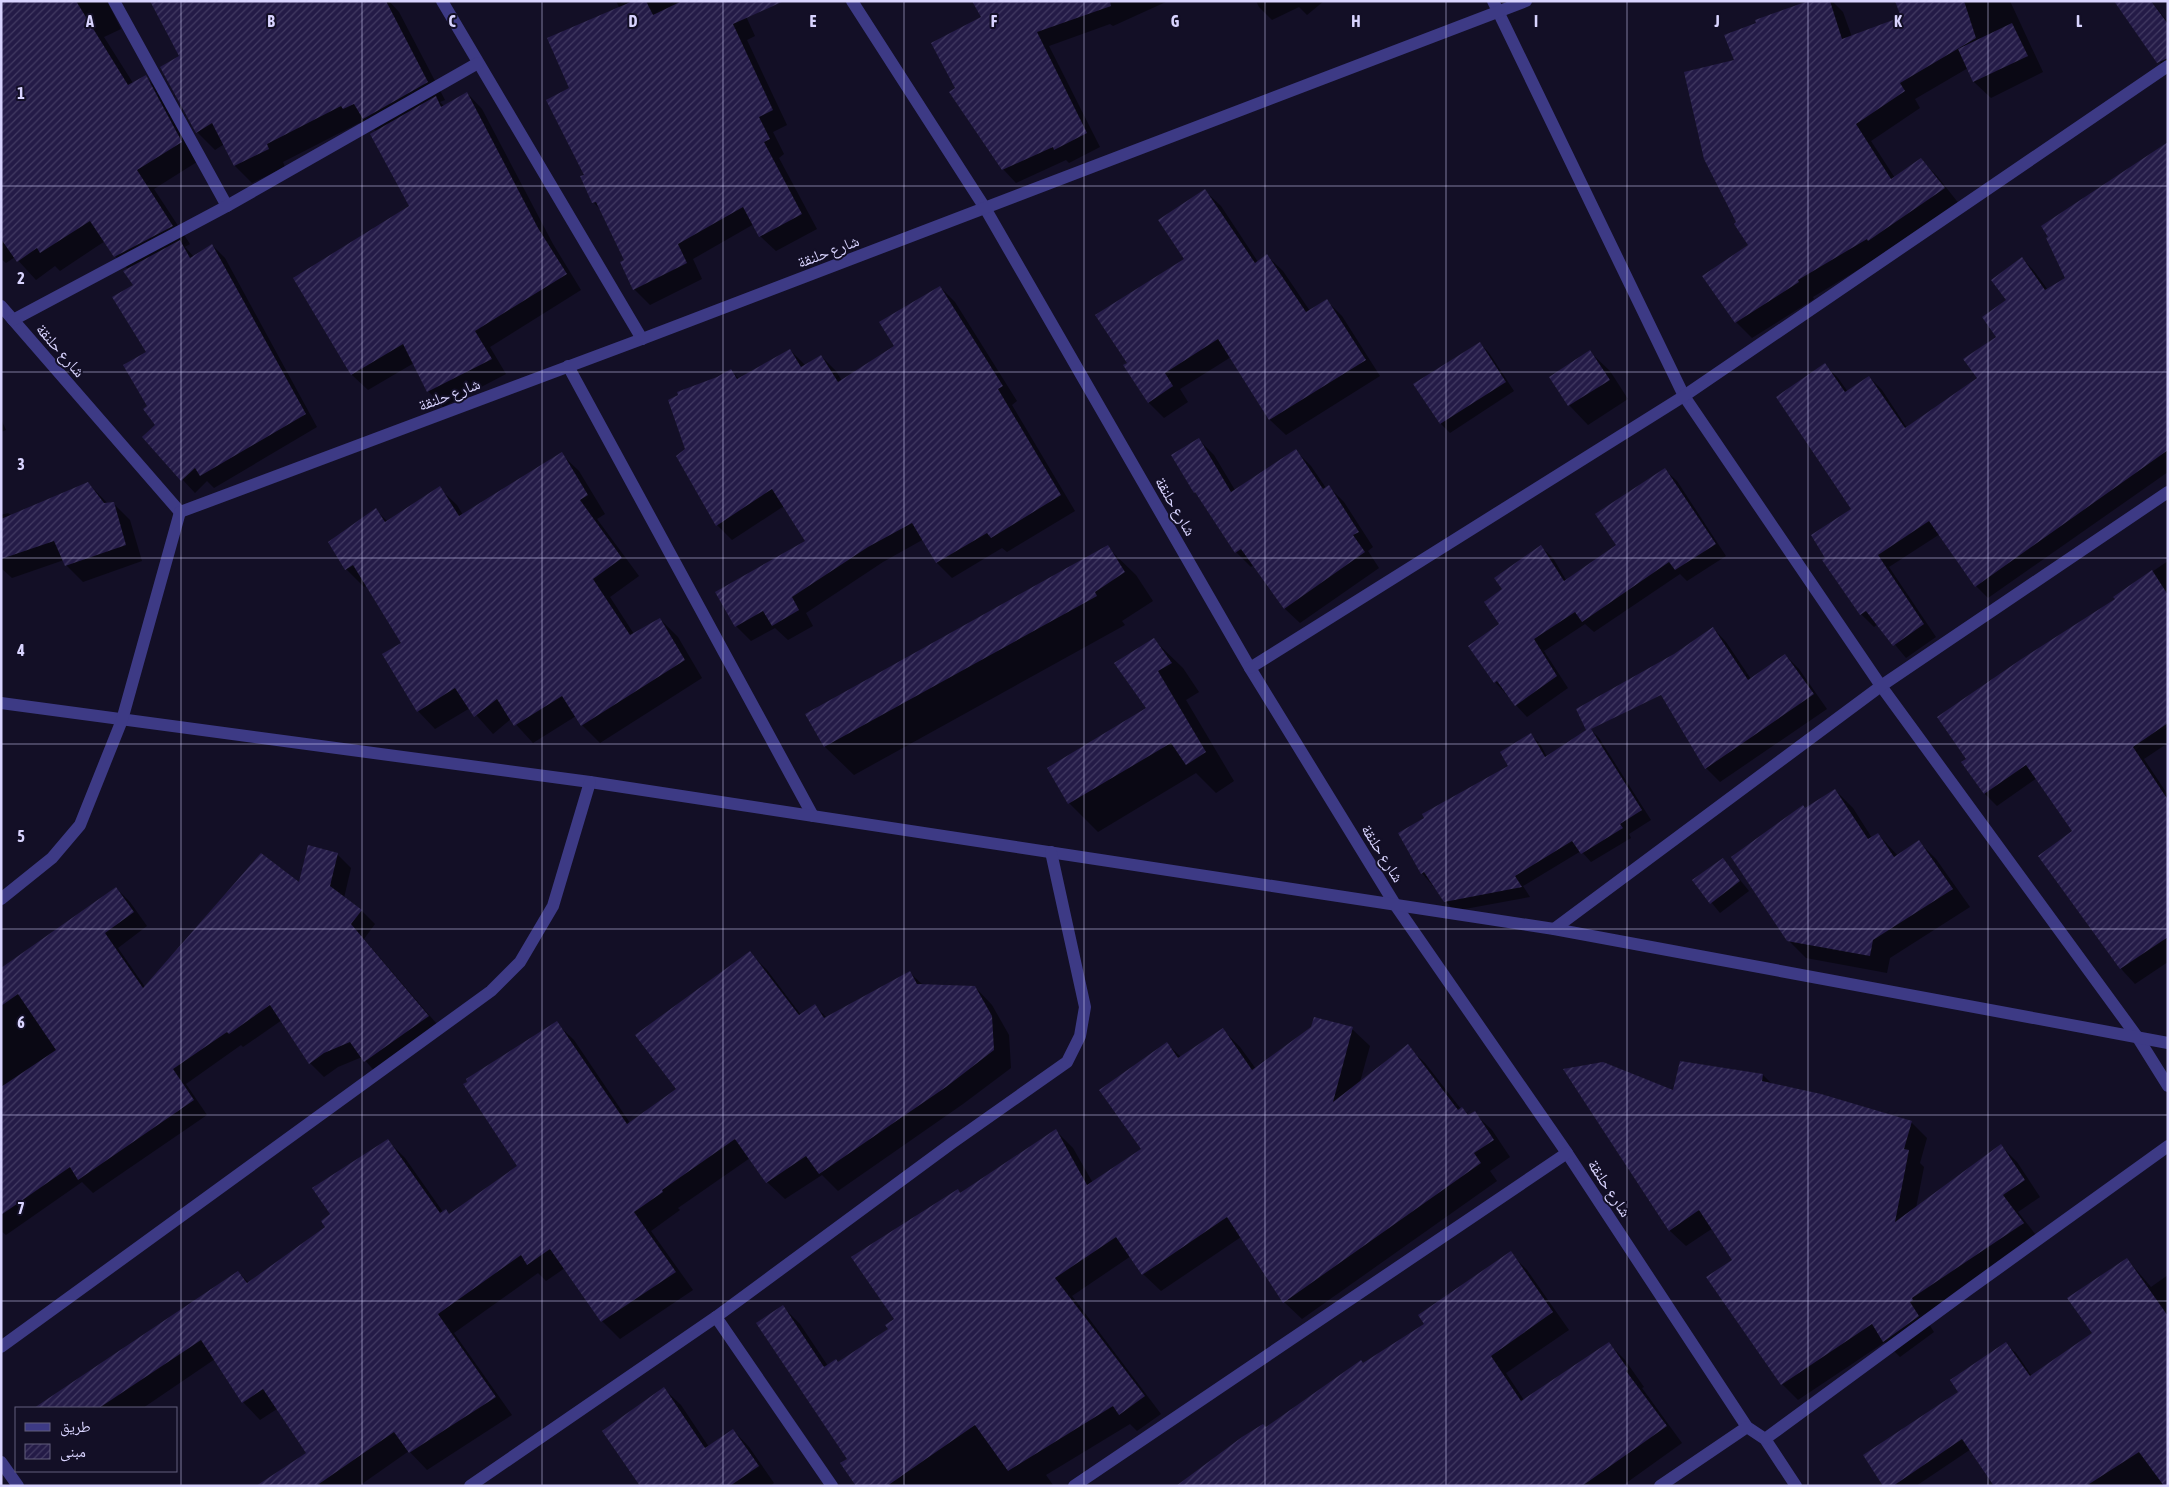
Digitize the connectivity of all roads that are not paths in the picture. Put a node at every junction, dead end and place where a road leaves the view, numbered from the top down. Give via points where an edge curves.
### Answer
1 (114, 1) edge
2 (442, 1) edge
3 (852, 1) edge
4 (1526, 1) edge
5 (1496, 6) edge
6 (478, 63) junction
7 (2168, 66) edge
8 (227, 206) junction
9 (985, 208) junction
10 (1, 306) edge
11 (13, 320) junction
12 (642, 339) junction
13 (568, 366) junction
14 (1684, 396) junction
15 (2168, 492) edge
16 (180, 512) junction
17 (1250, 668) junction
18 (1881, 686) junction
19 (1, 703) edge
20 (122, 720) junction
21 (590, 782) junction
22 (813, 816) junction
23 (1051, 852) junction
24 (1, 900) edge
25 (1396, 906) junction
26 (1554, 929) junction
27 (2138, 1038) junction
28 (2168, 1043) edge
29 (2168, 1086) edge
30 (2168, 1146) edge
31 (1567, 1153) junction
32 (716, 1316) junction
33 (1, 1347) edge
34 (1748, 1427) junction
35 (1765, 1440) junction
36 (1, 1462) edge
37 (1092, 1481) edge
38 (18, 1486) edge
39 (470, 1486) edge
40 (832, 1486) edge
41 (1074, 1486) edge
42 (1660, 1486) edge
43 (1796, 1486) edge

1 - 8 street
2 - 6 street
3 - 9 street, شارع حلنقة
4 - 5 street
5 - 9 street
5 - 14 street
6 - 8 street
6 - 12 street
7 - 14 street
8 - 11 street
9 - 12 street, شارع حلنقة
9 - 17 street, شارع حلنقة
10 - 11 street, شارع حلنقة
11 - 16 street, شارع حلنقة
12 - 13 street, شارع حلنقة
13 - 16 street, شارع حلنقة
13 - 22 street
14 - 17 street
14 - 18 street
15 - 18 street
16 - 20 street
17 - 25 street, شارع حلنقة
18 - 26 street
18 - 27 street
19 - 20 street
20 - 21 street
20 - 24 street via 80,825 52,858
21 - 22 street
21 - 33 street via 553,906 520,962 491,991
22 - 23 street
23 - 25 street
23 - 32 street via 1085,1007 1080,1036 1067,1062
25 - 26 street
25 - 31 street, شارع حلنقة
26 - 27 street
27 - 28 street
27 - 29 street
30 - 35 street
31 - 34 street, شارع حلنقة
31 - 37 street
32 - 39 street
32 - 40 street
34 - 35 street, شارع حلنقة
34 - 42 street
35 - 43 street, شارع حلنقة
36 - 38 street
37 - 41 street

